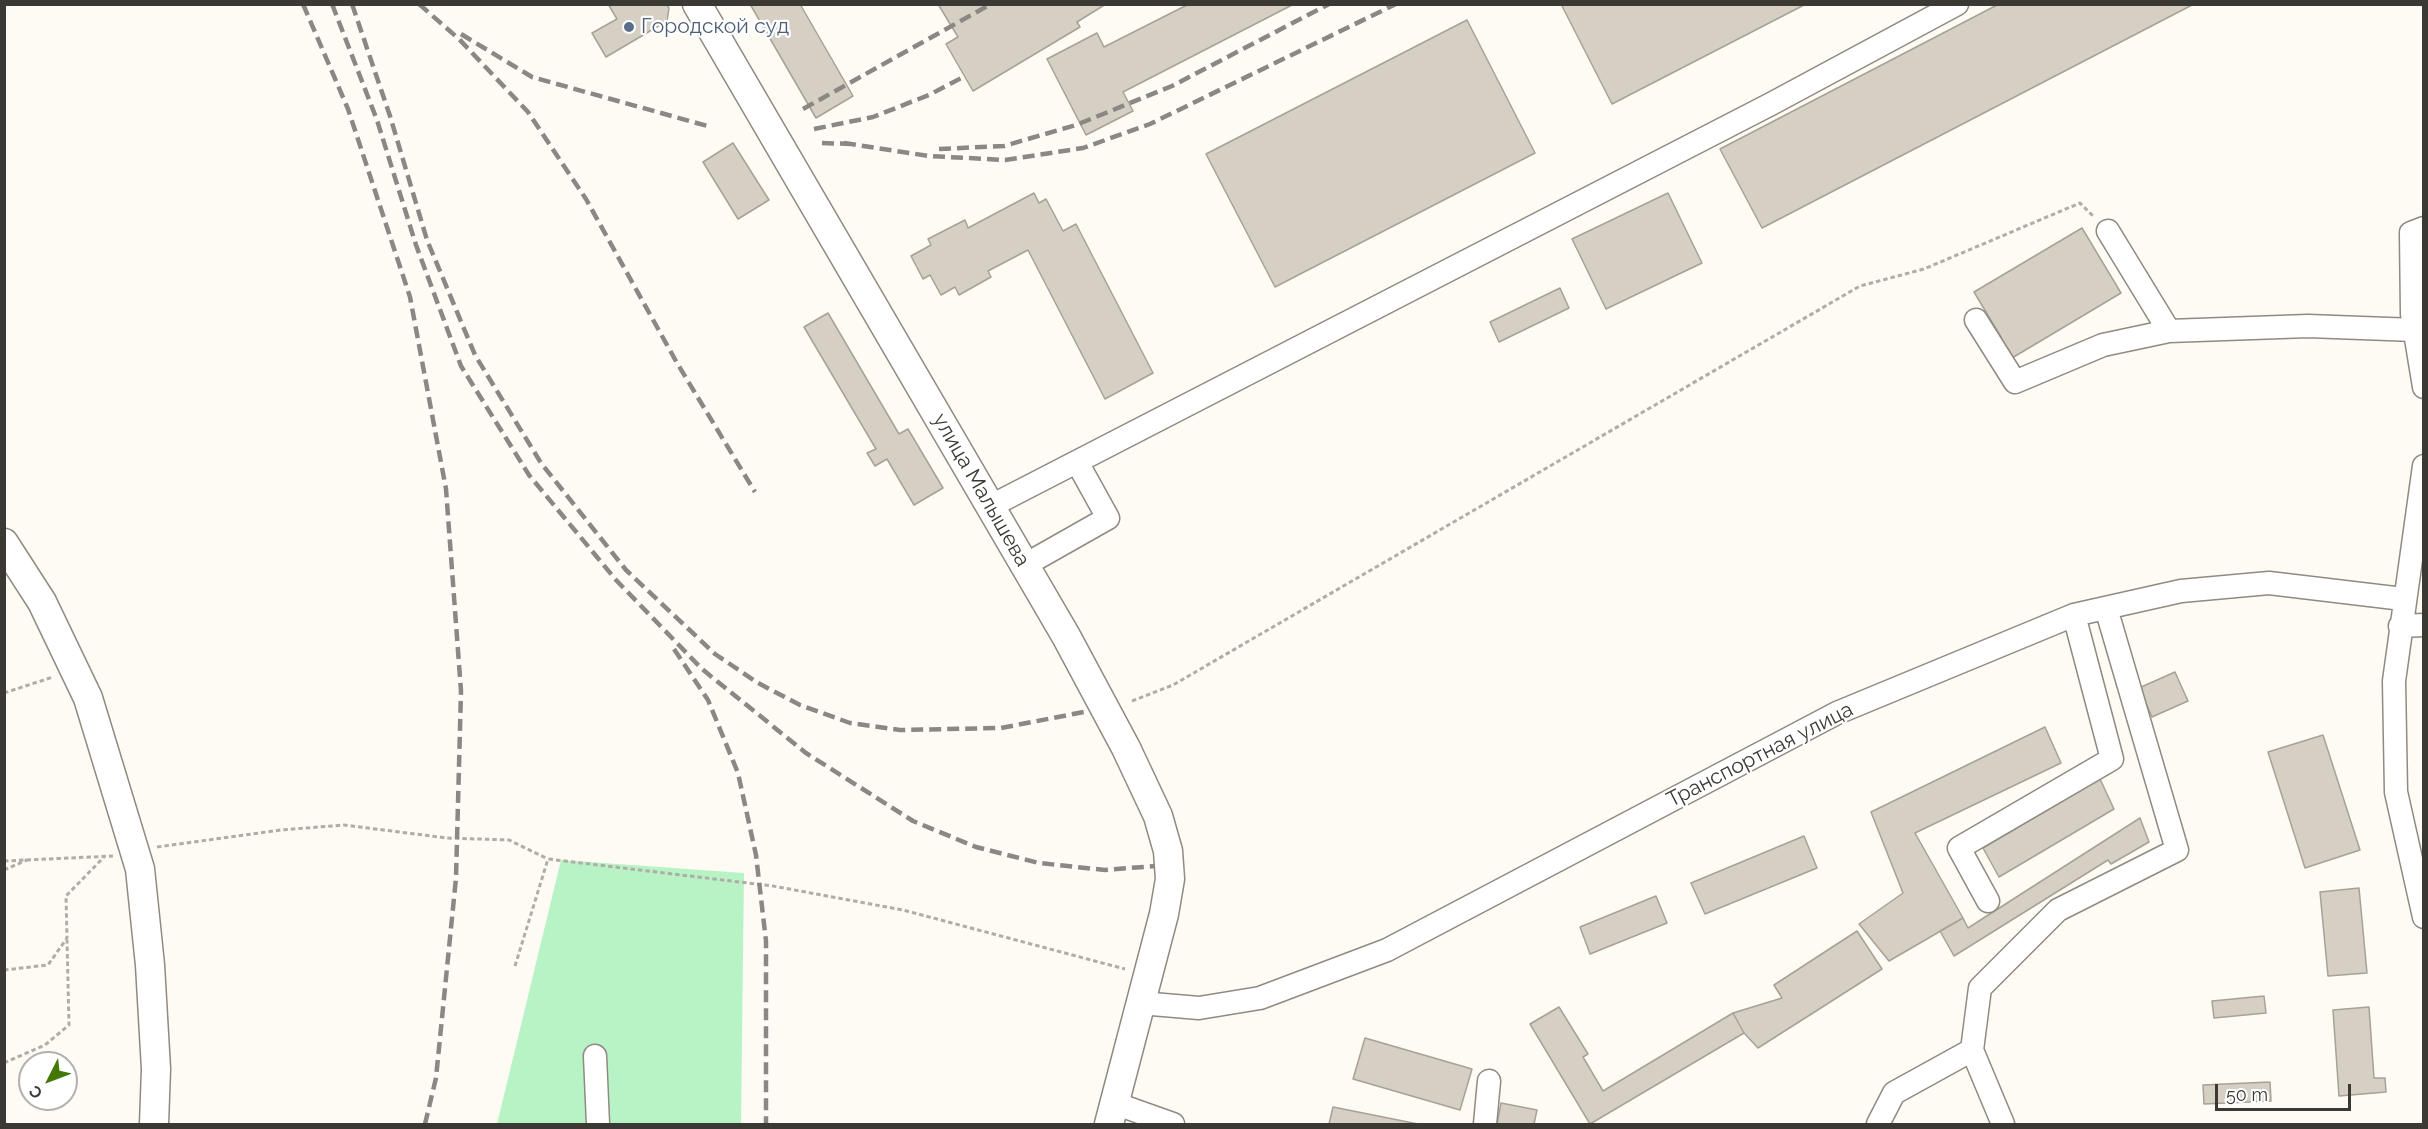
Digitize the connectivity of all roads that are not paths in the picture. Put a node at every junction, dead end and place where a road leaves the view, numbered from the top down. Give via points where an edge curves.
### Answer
1 (697, 4) edge
2 (1957, 4) edge
3 (2424, 228) edge
4 (2108, 231) road end
5 (1976, 320) dead end
6 (2415, 330) junction
7 (2169, 331) junction
8 (2424, 387) edge
9 (1077, 462) junction
10 (2424, 466) edge
11 (991, 506) junction
12 (4, 543) edge
13 (1025, 565) junction
14 (2403, 599) junction
15 (2106, 608) junction
16 (2074, 615) junction
17 (2424, 625) edge
18 (2400, 626) junction
19 (1988, 901) dead end
20 (2424, 917) edge
21 (1140, 1003) junction
22 (1972, 1050) junction
23 (595, 1056) dead end
24 (1489, 1081) dead end
25 (1112, 1114) edge
26 (154, 1125) edge
27 (598, 1125) edge
28 (1173, 1125) edge
29 (1485, 1125) edge
30 (1878, 1125) edge
31 (2003, 1125) edge

1 - 11 main road, улица Малышева
2 - 9 street
3 - 6 street via 2411,233
4 - 7 street
5 - 7 street via 2015,382 2103,345
6 - 7 street via 2308,326
6 - 8 street
9 - 11 street
9 - 13 street via 1108,518
10 - 14 street
11 - 13 main road, улица Малышева
12 - 26 main road via 42,602 88,698 140,869 156,1069
13 - 21 main road, улица Малышева via 1126,747 1168,851 1170,879 1164,914
14 - 15 street, Транспортная улица via 2269,583 2181,591
14 - 18 street
15 - 16 street, Транспортная улица
15 - 22 street via 2177,850 2058,910 1980,988
16 - 19 street via 2112,759 1959,848
16 - 21 street, Транспортная улица via 1837,713 1387,950 1260,998 1199,1008
17 - 18 street
18 - 20 street via 2394,681 2396,792
21 - 25 main road, улица Малышева
22 - 30 street via 1894,1093
22 - 31 street
23 - 27 street
24 - 29 street
25 - 28 street

